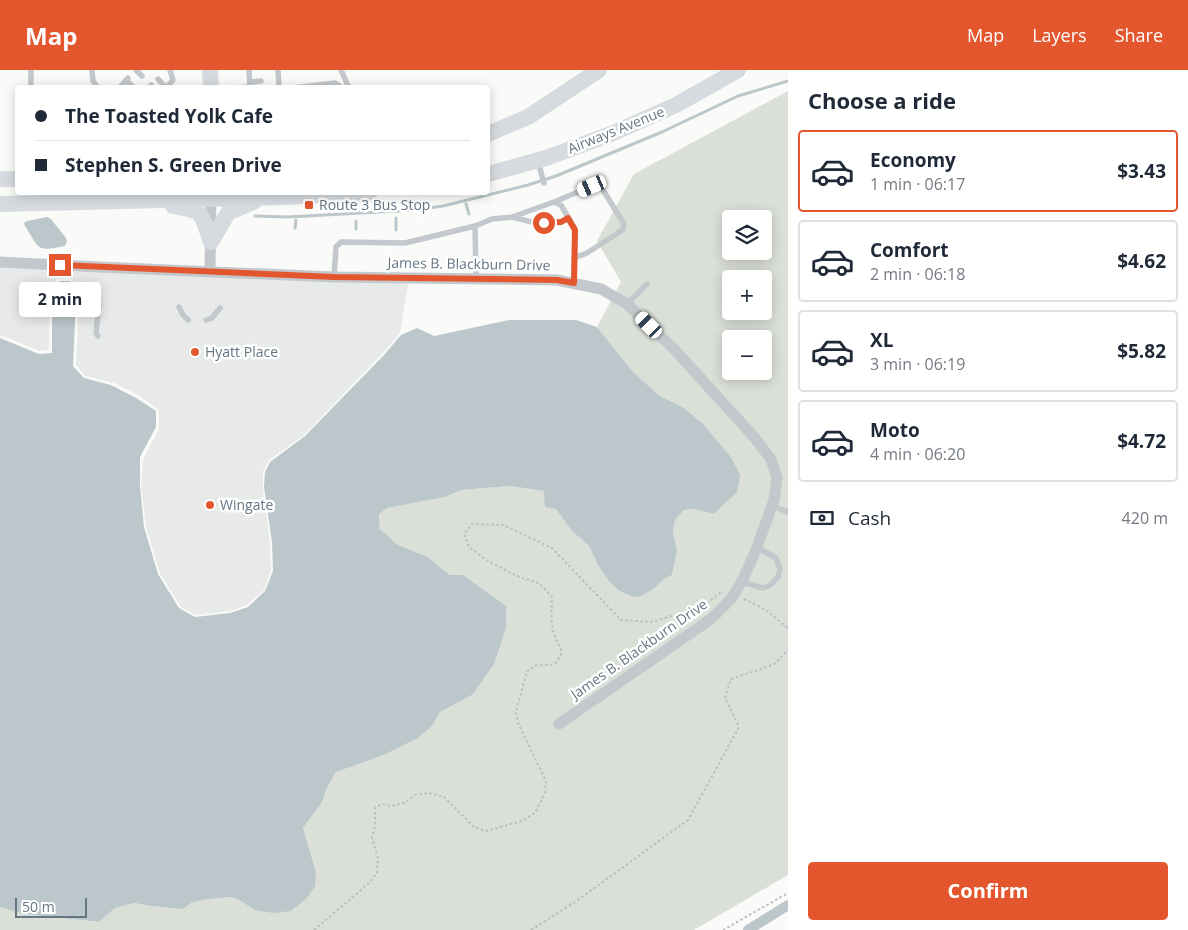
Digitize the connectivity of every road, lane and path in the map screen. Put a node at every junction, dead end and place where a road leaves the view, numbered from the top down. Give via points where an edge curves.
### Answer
1 (31, 70) edge
2 (92, 70) edge
3 (170, 70) edge
4 (210, 70) edge
5 (249, 70) edge
6 (278, 70) edge
7 (341, 70) edge
8 (599, 70) edge
9 (738, 70) edge
10 (136, 71) edge
11 (142, 76) dead end
12 (158, 79) dead end
13 (261, 81) dead end
14 (31, 85) edge
15 (96, 85) edge
16 (122, 85) edge
17 (131, 85) edge
18 (163, 85) edge
19 (169, 85) edge
20 (211, 85) edge
21 (250, 85) edge
22 (252, 85) edge
23 (278, 85) edge
24 (318, 85) edge
25 (338, 85) edge
26 (348, 85) edge
27 (490, 133) edge
28 (538, 160) junction
29 (490, 173) edge
30 (0, 179) edge
31 (15, 179) edge
32 (544, 183) dead end
33 (306, 195) edge
34 (212, 196) edge
35 (264, 197) junction
36 (139, 200) junction
37 (554, 202) junction
38 (0, 204) edge
39 (512, 217) junction
40 (568, 218) junction
41 (532, 222) dead end
42 (544, 223) dead end
43 (475, 226) junction
44 (211, 242) junction
45 (574, 258) junction
46 (0, 262) edge
47 (210, 272) junction
48 (334, 277) junction
49 (476, 279) junction
50 (574, 283) junction
51 (647, 284) dead end
52 (99, 304) dead end
53 (627, 304) junction
54 (178, 307) dead end
55 (220, 308) dead end
56 (188, 320) dead end
57 (206, 320) dead end
58 (98, 336) dead end
59 (772, 506) junction
60 (788, 512) edge
61 (757, 547) junction
62 (742, 582) junction
63 (734, 594) junction
64 (788, 628) edge
65 (788, 650) edge
66 (559, 724) dead end
67 (788, 893) edge
68 (314, 930) edge
69 (531, 930) edge
70 (723, 930) edge

1 - 14 lane
2 - 15 lane
3 - 19 lane via 173,80
4 - 20 main road
5 - 21 lane
6 - 23 lane
7 - 26 lane
8 - 27 main road via 528,117
9 - 28 main road, Airways Avenue via 660,112 611,134
10 - 11 lane
12 - 18 lane
13 - 22 lane
16 - 17 lane via 127,79
24 - 25 lane
28 - 29 main road, Airways Avenue
28 - 32 lane
30 - 31 main road
33 - 35 main road
34 - 35 main road
34 - 36 main road
34 - 44 street
35 - 44 main road via 228,213
36 - 38 main road
36 - 44 main road via 202,214
37 - 39 lane
37 - 40 lane
37 - 45 lane via 598,186 624,224 618,233
39 - 41 lane
39 - 43 lane via 492,219
40 - 42 lane
40 - 45 lane via 575,230
43 - 48 lane via 405,243 341,242 336,247
43 - 49 lane
44 - 47 street
45 - 50 lane
46 - 47 street, James B. Blackburn Drive
47 - 48 street, James B. Blackburn Drive
48 - 49 street, James B. Blackburn Drive
49 - 50 street, James B. Blackburn Drive
50 - 53 street, James B. Blackburn Drive via 601,289
51 - 53 lane
52 - 58 lane
53 - 59 street, James B. Blackburn Drive via 680,356 771,459 776,478
54 - 56 lane
55 - 57 lane
59 - 60 lane
59 - 61 street, James B. Blackburn Drive
61 - 62 street, James B. Blackburn Drive
61 - 62 lane via 776,558 780,569 778,577 763,588
62 - 63 street, James B. Blackburn Drive
63 - 64 path via 766,610
63 - 66 street, James B. Blackburn Drive via 711,619
63 - 68 path via 724,590 702,607 651,622 621,620 552,548 503,524 472,524 464,534 470,547 486,560 538,584 552,597 551,625 562,651 550,666 535,666 527,671 516,712 546,782 545,793 535,813 486,831 474,827 444,798 429,793 415,795 404,803 382,804 375,808 376,826 372,837 378,859 377,873
65 - 69 path via 773,665 731,679 724,698 739,727 688,820
67 - 70 path

